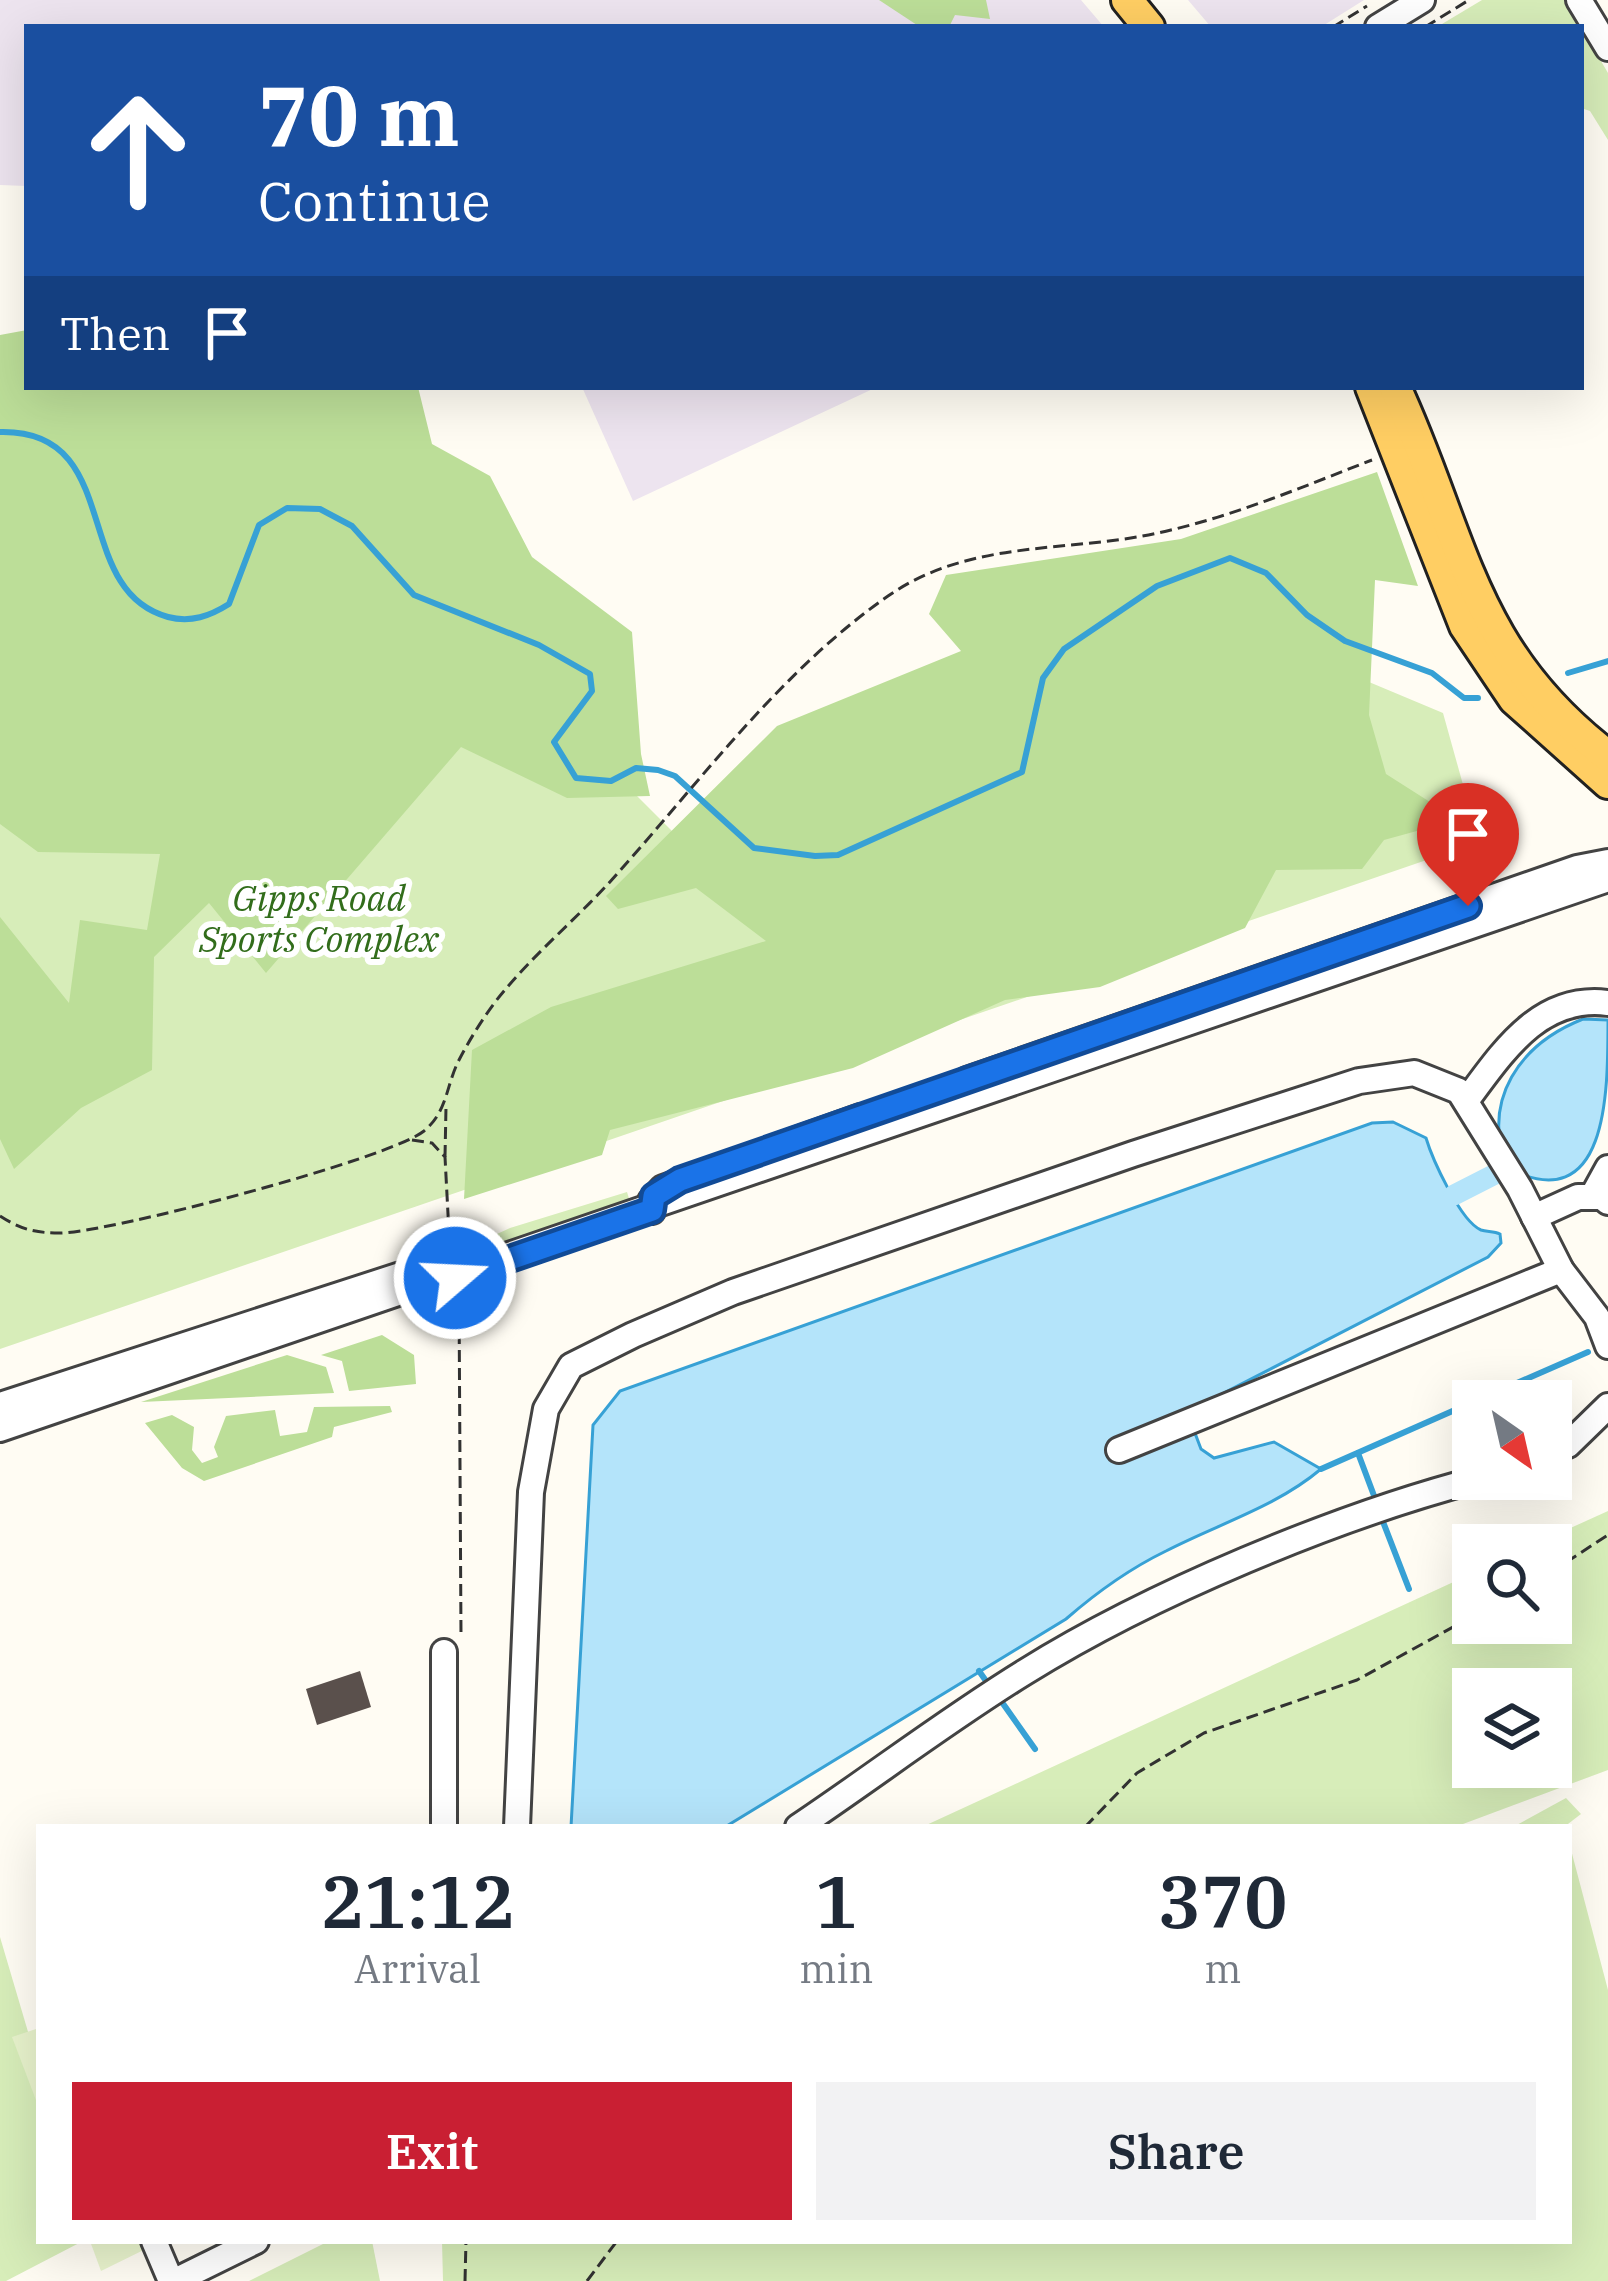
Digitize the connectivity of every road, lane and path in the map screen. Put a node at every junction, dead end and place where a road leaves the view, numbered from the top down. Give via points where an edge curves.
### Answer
1 (1127, 0) edge
2 (1377, 0) edge
3 (1422, 0) edge
4 (1469, 0) edge
5 (1579, 0) edge
6 (1147, 24) edge
7 (1338, 24) edge
8 (1383, 24) edge
9 (1430, 24) edge
10 (1608, 48) edge
11 (1372, 390) edge
12 (1396, 390) edge
13 (1384, 456) dead end
14 (1461, 594) junction
15 (1548, 718) junction
16 (1608, 756) edge
17 (1608, 783) edge
18 (1608, 862) edge
19 (1608, 879) edge
20 (1608, 1004) edge
21 (1466, 1101) junction
22 (446, 1106) junction
23 (410, 1140) junction
24 (446, 1157) junction
25 (1608, 1168) edge
26 (1600, 1200) edge
27 (652, 1210) junction
28 (0, 1216) edge
29 (1534, 1216) junction
30 (450, 1252) dead end
31 (1561, 1270) junction
32 (448, 1286) junction
33 (1608, 1346) edge
34 (0, 1405) edge
35 (1608, 1406) edge
36 (0, 1430) edge
37 (1572, 1441) edge
38 (1119, 1450) dead end
39 (1452, 1486) edge
40 (1608, 1535) edge
41 (1572, 1559) edge
42 (1452, 1628) edge
43 (453, 1650) joint
44 (444, 1824) edge
45 (517, 1824) edge
46 (802, 1824) edge
47 (1088, 1824) edge
48 (155, 2244) edge
49 (250, 2244) edge
50 (466, 2244) edge
51 (615, 2244) edge
52 (173, 2281) edge
53 (465, 2281) edge
54 (587, 2281) edge

1 - 6 main road
2 - 7 path
3 - 8 street
4 - 9 path
5 - 10 street
11 - 14 main road
12 - 14 main road
13 - 22 path via 1214,519 1154,534 1011,548 928,573 841,632 503,992 458,1062
14 - 15 main road via 1484,658
15 - 16 main road
15 - 17 main road
18 - 27 street via 680,1180 654,1196
19 - 27 street
20 - 21 street via 1544,1014 1510,1042
21 - 29 street
21 - 45 street via 1459,1090 1414,1073 1359,1081 733,1292 571,1366 546,1408 531,1492
22 - 23 path
22 - 24 path
23 - 24 path via 432,1143
23 - 28 path via 106,1227 23,1230
24 - 30 path
25 - 26 street
26 - 29 street via 1578,1197
27 - 32 street
29 - 31 street
31 - 33 street via 1598,1317
31 - 38 street
32 - 34 street via 430,1269 413,1271
32 - 36 street
32 - 43 path
35 - 37 street
39 - 46 street via 1125,1616 1024,1672
40 - 41 path
42 - 47 path via 1357,1680 1204,1733 1137,1773
43 - 44 street
48 - 52 street
49 - 52 street
50 - 53 path
51 - 54 path

